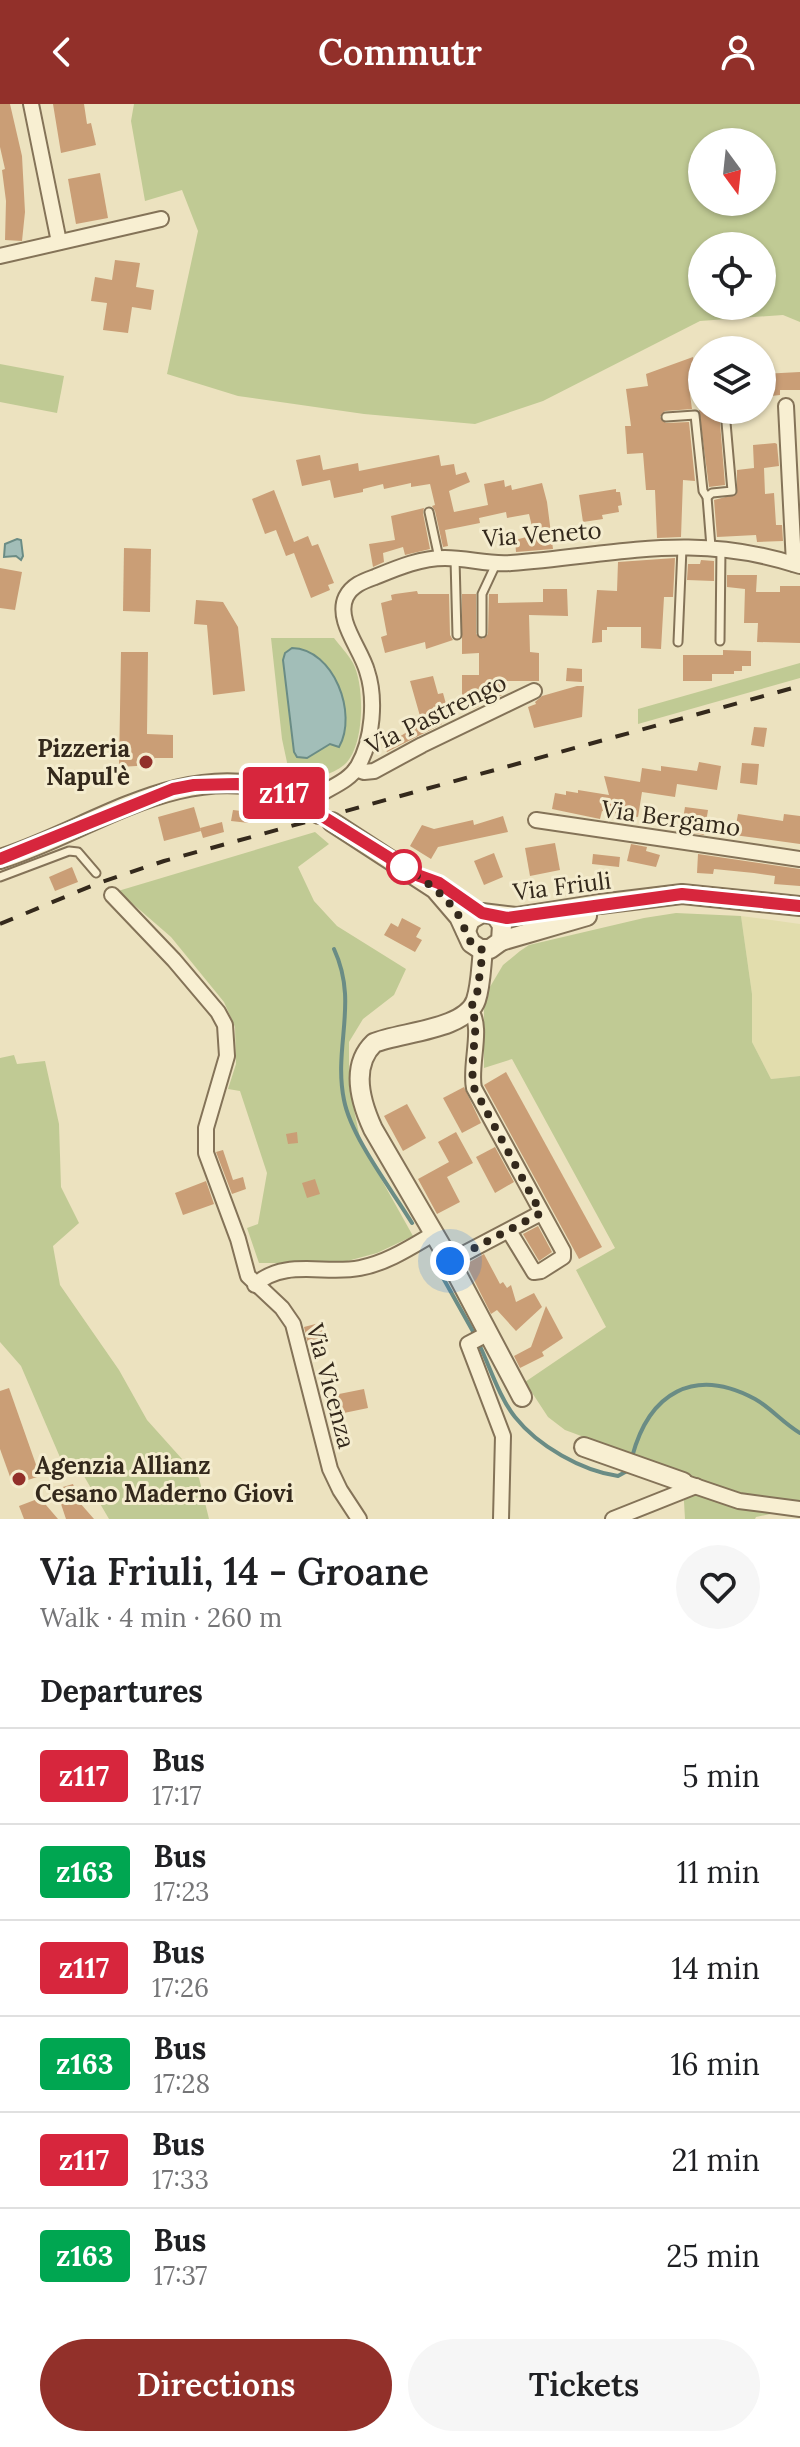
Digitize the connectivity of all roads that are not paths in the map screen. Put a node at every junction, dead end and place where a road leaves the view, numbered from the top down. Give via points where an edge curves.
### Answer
1 (31, 104) edge
2 (161, 219) dead end
3 (59, 242) junction
4 (0, 256) edge
5 (786, 406) dead end
6 (666, 417) dead end
7 (726, 424) edge
8 (707, 497) junction
9 (429, 512) dead end
10 (682, 547) junction
11 (716, 548) junction
12 (439, 558) junction
13 (455, 559) junction
14 (496, 564) junction
15 (797, 565) edge
16 (482, 633) dead end
17 (457, 635) dead end
18 (720, 641) dead end
19 (678, 642) dead end
20 (534, 691) dead end
21 (356, 769) junction
22 (319, 814) junction
23 (536, 820) dead end
24 (0, 859) edge
25 (800, 859) edge
26 (96, 873) dead end
27 (417, 875) junction
28 (0, 877) edge
29 (112, 895) dead end
30 (635, 900) junction
31 (800, 906) edge
32 (488, 914) junction
33 (466, 931) junction
34 (501, 941) junction
35 (483, 950) junction
36 (470, 1010) junction
37 (541, 1213) junction
38 (509, 1231) junction
39 (435, 1233) junction
40 (450, 1261) junction
41 (255, 1285) junction
42 (481, 1337) junction
43 (522, 1397) dead end
44 (584, 1447) dead end
45 (689, 1484) junction
46 (800, 1509) edge
47 (359, 1519) edge
48 (501, 1519) edge
49 (613, 1519) edge

1 - 3 street
2 - 3 street
3 - 4 street
5 - 15 street
6 - 8 lane via 695,415
7 - 8 lane via 732,491
8 - 11 lane
9 - 12 lane
10 - 11 street, Via Veneto
10 - 14 street, Via Veneto
10 - 19 lane
11 - 15 street, Via Veneto
11 - 18 lane
12 - 13 street, Via Veneto
12 - 21 street, Via Veneto via 363,582 345,599 345,621 371,692 366,743
13 - 14 street, Via Veneto
13 - 17 lane
14 - 16 lane via 482,594
20 - 21 street, Via Pastrengo via 374,771
21 - 22 street
22 - 24 street, Via Friuli via 285,793 261,787 184,787
22 - 27 street, Via Friuli
23 - 25 street, Via Bergamo
26 - 28 lane via 78,852 69,851
27 - 32 street, Via Friuli
27 - 33 street, Via Friuli via 450,904
29 - 41 street, Via Vicenza via 174,960 225,1025 227,1056 206,1128 206,1153
30 - 31 street, Via Friuli via 708,895
30 - 32 street, Via Friuli via 516,917
30 - 34 street, Via Friuli
32 - 33 street via 470,920
32 - 34 street via 502,925
33 - 35 street via 471,943
34 - 35 street
35 - 36 street
36 - 37 street via 476,1021 474,1088
36 - 39 street via 451,1022 374,1043 361,1067 361,1094 370,1124
37 - 38 street
37 - 38 street via 564,1256 541,1271 531,1270
38 - 40 street
39 - 40 street
39 - 41 street via 373,1265 342,1271 286,1269
40 - 42 street
41 - 47 street, Via Vicenza via 293,1324 330,1469
42 - 43 street
42 - 48 street via 469,1346 503,1436
44 - 45 street
45 - 46 street via 739,1501
45 - 49 street

